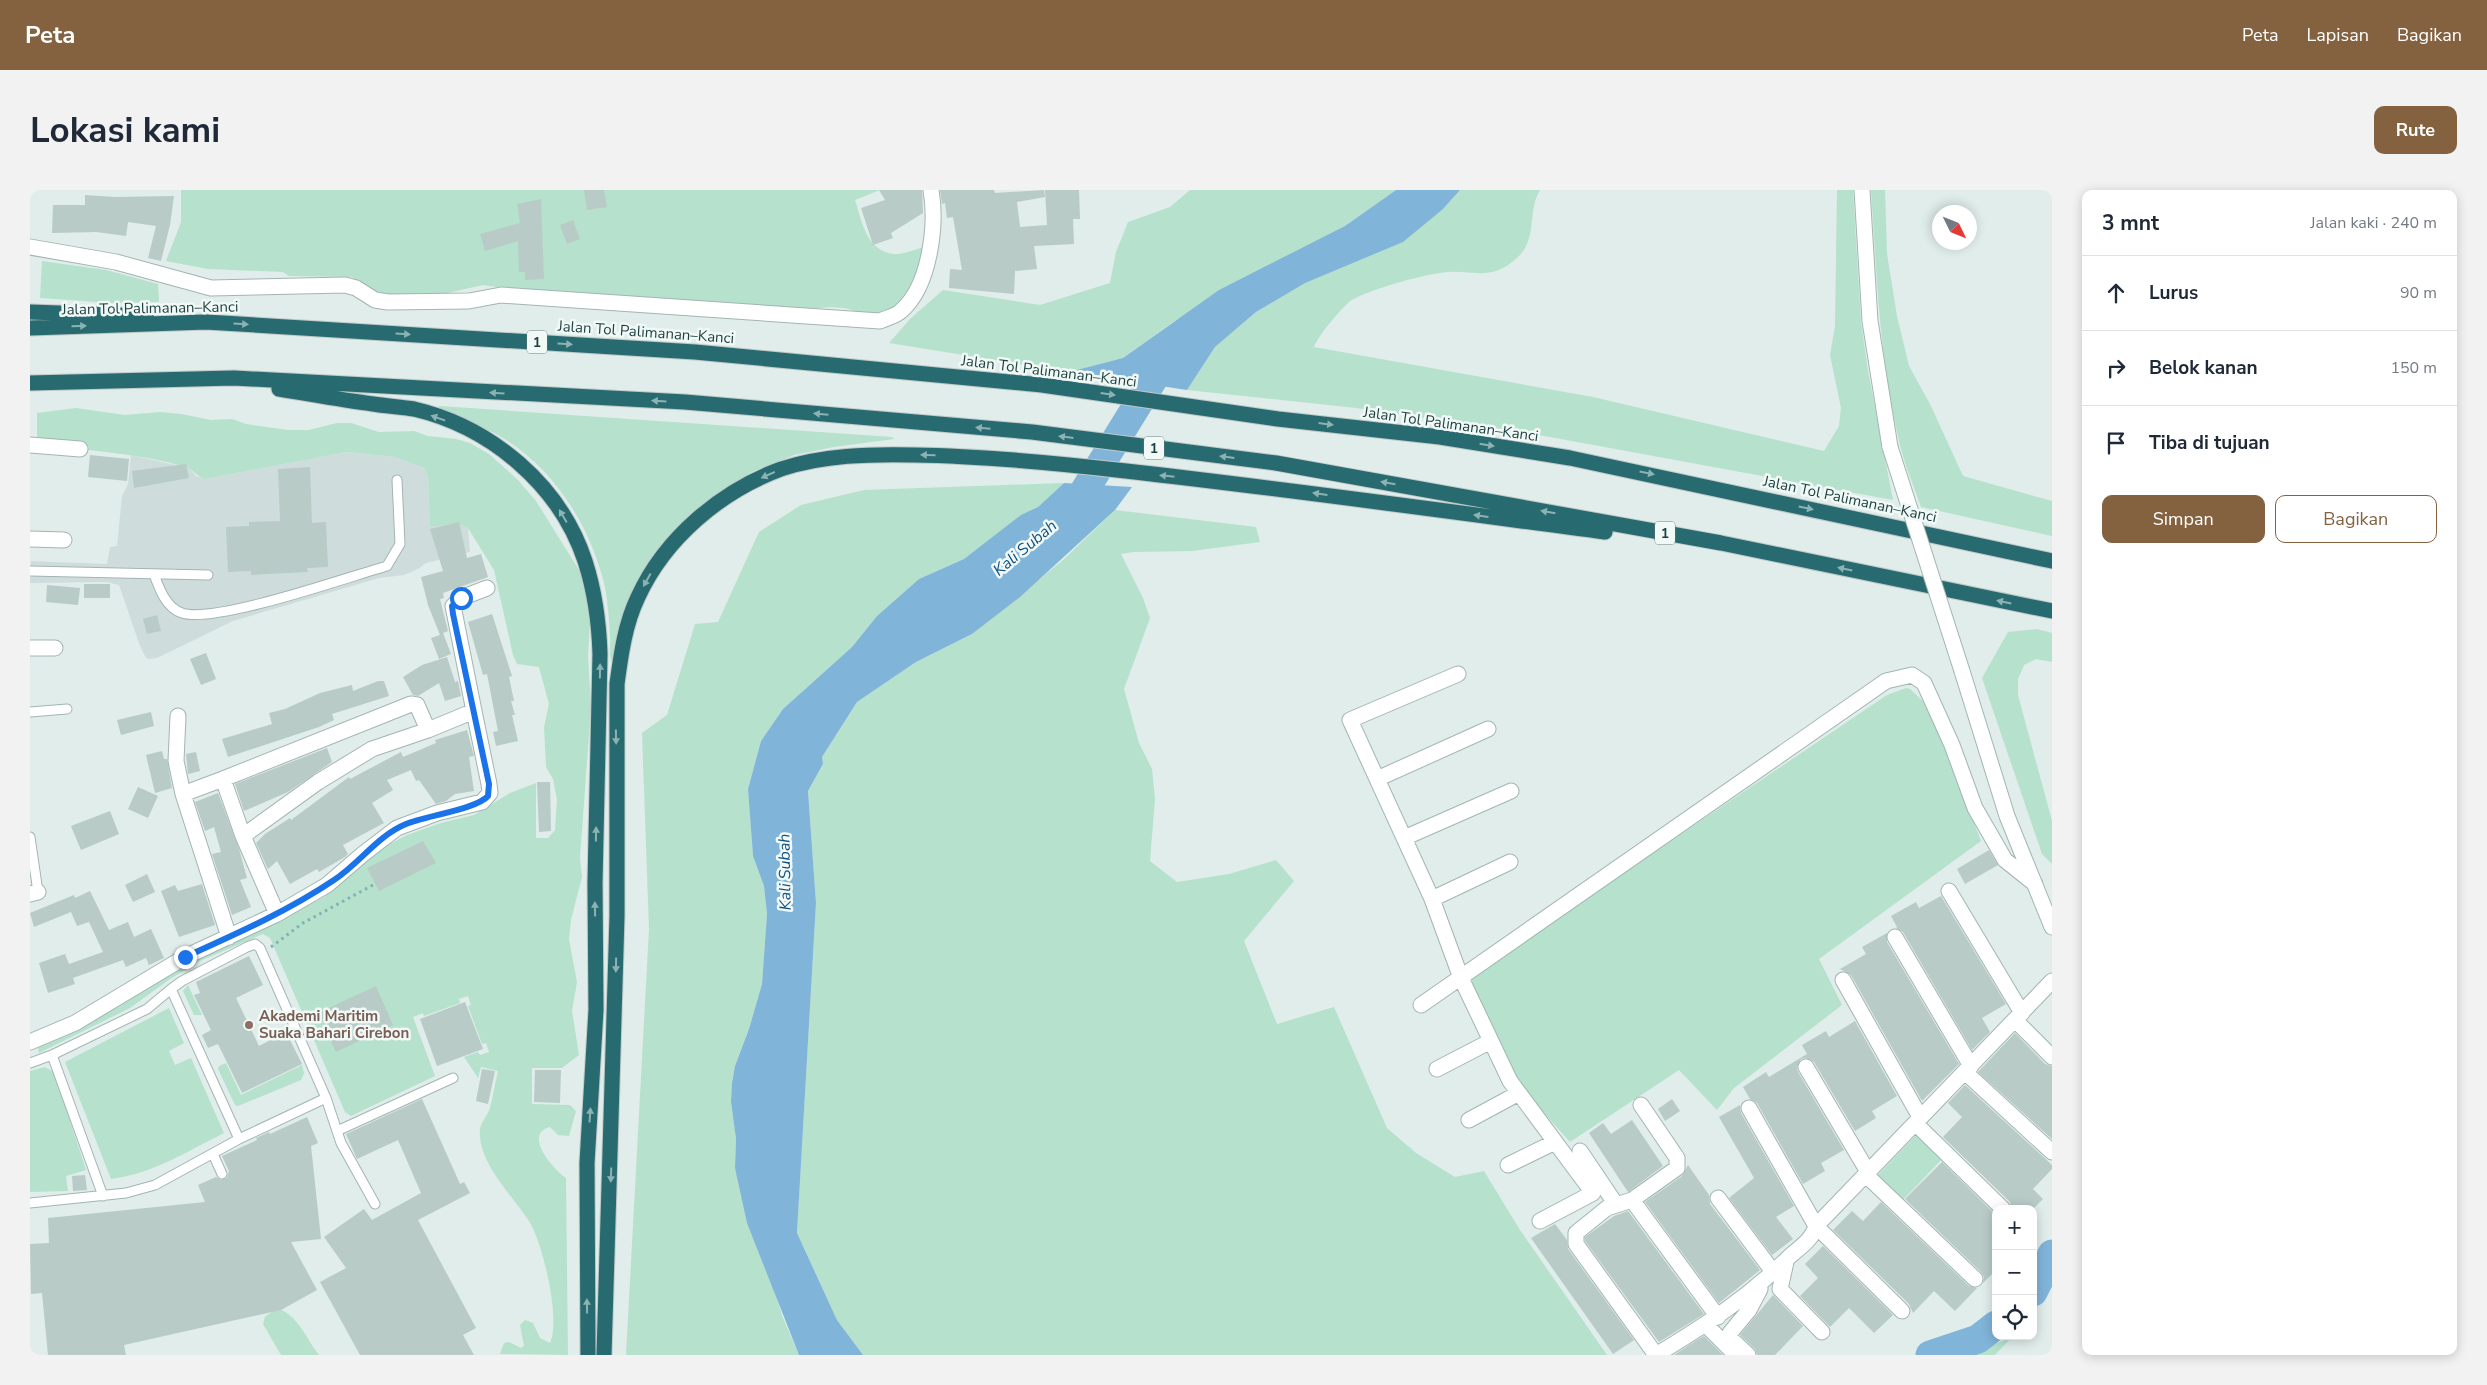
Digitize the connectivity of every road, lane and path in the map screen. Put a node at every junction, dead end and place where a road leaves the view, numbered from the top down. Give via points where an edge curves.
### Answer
1 (930, 190) edge
2 (1862, 190) edge
3 (30, 247) edge
4 (30, 312) edge
5 (206, 322) junction
6 (30, 328) edge
7 (207, 380) junction
8 (30, 383) edge
9 (30, 445) edge
10 (80, 449) dead end
11 (396, 480) dead end
12 (30, 538) edge
13 (64, 540) dead end
14 (1721, 543) junction
15 (2052, 561) edge
16 (30, 571) edge
17 (154, 574) junction
18 (208, 575) dead end
19 (487, 588) dead end
20 (2052, 611) edge
21 (30, 648) edge
22 (55, 648) dead end
23 (1458, 674) dead end
24 (67, 709) dead end
25 (474, 711) junction
26 (30, 712) edge
27 (178, 716) dead end
28 (1488, 729) dead end
29 (428, 730) junction
30 (223, 779) junction
31 (1377, 779) junction
32 (1511, 792) dead end
33 (183, 794) junction
34 (243, 836) junction
35 (30, 837) edge
36 (1404, 838) junction
37 (1510, 862) dead end
38 (2035, 884) junction
39 (373, 885) dead end
40 (1949, 891) dead end
41 (34, 893) edge
42 (1432, 899) junction
43 (277, 914) junction
44 (2052, 927) edge
45 (229, 937) junction
46 (1895, 937) dead end
47 (263, 953) junction
48 (1461, 978) junction
49 (1843, 980) dead end
50 (2052, 982) edge
51 (171, 989) junction
52 (1421, 1006) dead end
53 (2018, 1016) junction
54 (1491, 1040) junction
55 (30, 1042) edge
56 (52, 1055) junction
57 (2052, 1057) edge
58 (30, 1063) edge
59 (1806, 1067) dead end
60 (1436, 1069) dead end
61 (1968, 1069) junction
62 (454, 1078) dead end
63 (1519, 1093) junction
64 (326, 1098) junction
65 (1641, 1105) dead end
66 (1749, 1108) dead end
67 (1469, 1120) dead end
68 (1918, 1120) junction
69 (337, 1131) junction
70 (239, 1139) junction
71 (1555, 1142) junction
72 (1580, 1151) dead end
73 (2052, 1152) edge
74 (213, 1154) junction
75 (1508, 1166) dead end
76 (1866, 1173) junction
77 (222, 1174) dead end
78 (103, 1196) junction
79 (1718, 1198) dead end
80 (1632, 1200) junction
81 (30, 1203) edge
82 (1616, 1203) junction
83 (375, 1204) dead end
84 (1999, 1205) edge
85 (1540, 1221) dead end
86 (1816, 1226) junction
87 (1787, 1259) junction
88 (1769, 1277) junction
89 (1975, 1279) dead end
90 (1902, 1311) dead end
91 (1712, 1321) junction
92 (1822, 1332) dead end
93 (588, 1355) edge
94 (604, 1355) edge
95 (1736, 1355) edge
96 (1748, 1355) edge

1 - 3 street via 934,208 927,264 913,297 900,312 880,321 501,295 469,301 388,302 375,300 356,288 332,284 210,288 116,262
2 - 38 street, bridge via 1870,321 1890,447 2007,816
4 - 5 highway via 101,313
6 -> 5 highway, Jalan Tol Palimanan–Kanci / 1
5 -> 15 highway, Jalan Tol Palimanan–Kanci / 1 via 695,352 1042,385 1278,419 1440,437 1570,458
7 - 8 highway, 1
14 -> 7 highway, 1 via 1276,463 1032,432 685,402 234,378
93 -> 7 highway via 587,1163 595,1049 600,654 599,619 584,559 556,504 538,480 490,441 459,425 414,410
9 - 10 street
11 - 17 lane via 400,544 387,566 215,614 182,613 169,605
12 - 13 street
20 -> 14 highway, 1
14 -> 94 highway via 1678,542 1268,487 1029,460 948,455 884,454 832,458 782,469 740,489 704,513 666,553 638,596 622,648 615,708 618,916
16 - 17 lane
17 - 18 lane
19 - 25 street via 461,598 452,606
21 - 22 street
23 - 31 street via 1350,720
24 - 26 lane
25 - 29 street
25 - 43 street via 489,784 490,793 485,800 397,828 362,854 338,878
27 - 33 street via 176,761
28 - 31 street
29 - 30 street via 417,706 411,704
29 - 34 street via 372,749 344,765
30 - 33 street
30 - 34 street
31 - 36 street
32 - 36 street
33 - 45 street
34 - 43 street
35 - 41 lane
36 - 42 street
37 - 42 street
38 - 44 street
38 - 48 street via 2005,860 1976,808 1924,683 1912,674 1886,681
39 - 47 path via 303,922
40 - 53 street
42 - 48 street
43 - 45 street
45 - 55 street via 185,957 75,1023
46 - 61 street
47 - 51 lane via 255,944 247,947
47 - 64 lane
48 - 52 street
48 - 54 street
49 - 68 street
50 - 53 street
51 - 56 lane via 147,1009
51 - 70 lane
53 - 57 street
53 - 61 street
54 - 60 street
54 - 63 street
56 - 58 lane
56 - 78 lane
59 - 76 street
61 - 68 street
61 - 73 street
62 - 69 lane
63 - 67 street
63 - 71 street
64 - 69 lane
64 - 70 lane
65 - 80 street via 1678,1164 1677,1168
66 - 86 street
68 - 76 street
68 - 84 street
69 - 83 lane
70 - 74 lane
71 - 75 street
71 - 85 street via 1592,1192
72 - 82 street
74 - 77 lane
74 - 78 lane via 155,1185
76 - 86 street
76 - 89 street
78 - 81 lane
79 - 88 street
80 - 82 street
80 - 91 street
82 - 91 street via 1576,1233 1576,1244 1656,1355
86 - 87 street via 1812,1236
86 - 90 street
87 - 88 street
87 - 92 street via 1780,1289
88 - 91 street
88 - 96 street via 1730,1333 1730,1338
91 - 95 street

